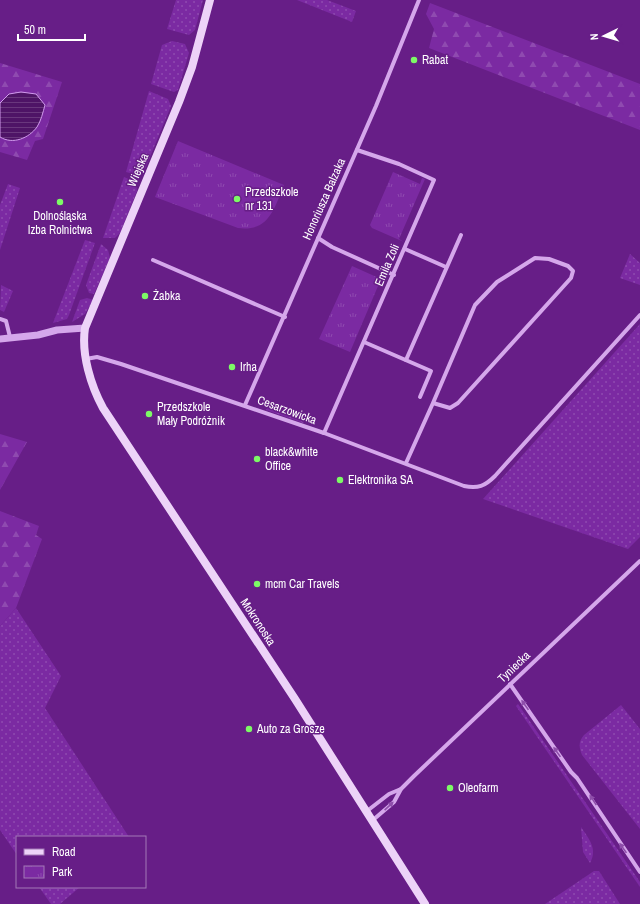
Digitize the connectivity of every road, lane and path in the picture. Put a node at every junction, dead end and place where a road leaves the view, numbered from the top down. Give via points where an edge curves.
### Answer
1 (210, 0) edge
2 (419, 0) edge
3 (357, 150) junction
4 (461, 235) dead end
5 (318, 238) junction
6 (405, 249) junction
7 (153, 260) dead end
8 (446, 267) junction
9 (394, 275) junction
10 (640, 315) edge
11 (285, 317) junction
12 (0, 319) edge
13 (85, 328) junction
14 (10, 337) junction
15 (0, 339) edge
16 (364, 342) junction
17 (85, 347) joint
18 (86, 359) junction
19 (406, 360) junction
20 (420, 397) dead end
21 (433, 403) junction
22 (245, 406) junction
23 (324, 433) junction
24 (406, 463) junction
25 (640, 560) edge
26 (510, 684) junction
27 (401, 789) junction
28 (367, 810) junction
29 (373, 820) junction
30 (640, 872) edge
31 (425, 904) edge

1 - 13 main road, Wiejska via 192,67 179,102
2 - 3 street, Honoriusza Balzaka
3 - 5 street, Honoriusza Balzaka
3 - 6 street, Emila Zoli via 399,164 434,180
4 - 8 street
5 - 9 street
5 - 11 street, Honoriusza Balzaka
6 - 8 street
6 - 9 street, Emila Zoli
7 - 11 street
8 - 19 street
9 - 16 street, Emila Zoli
10 - 24 street, Cesarzowicka via 486,485 464,486
11 - 22 street, Honoriusza Balzaka
12 - 14 street via 6,321
13 - 14 street
13 - 17 main road, Wiejska
14 - 15 street
16 - 19 street
16 - 23 street, Emila Zoli
17 - 18 main road, Mokronoska
18 - 22 street, Cesarzowicka via 106,359
18 - 28 main road, Mokronoska via 103,408
19 - 20 street via 431,371
21 - 21 street via 450,408 458,403 571,278 573,271 568,266 549,259 535,258 497,282 475,305
21 - 24 street
22 - 23 street, Cesarzowicka
23 - 24 street, Cesarzowicka
25 - 26 street, Tyniecka
26 - 27 street, Tyniecka
30 -> 26 street
27 - 28 street, Tyniecka via 389,794
29 -> 27 street, Tyniecka via 394,802
28 - 29 main road, Mokronoska
29 - 31 main road, Mokronoska

